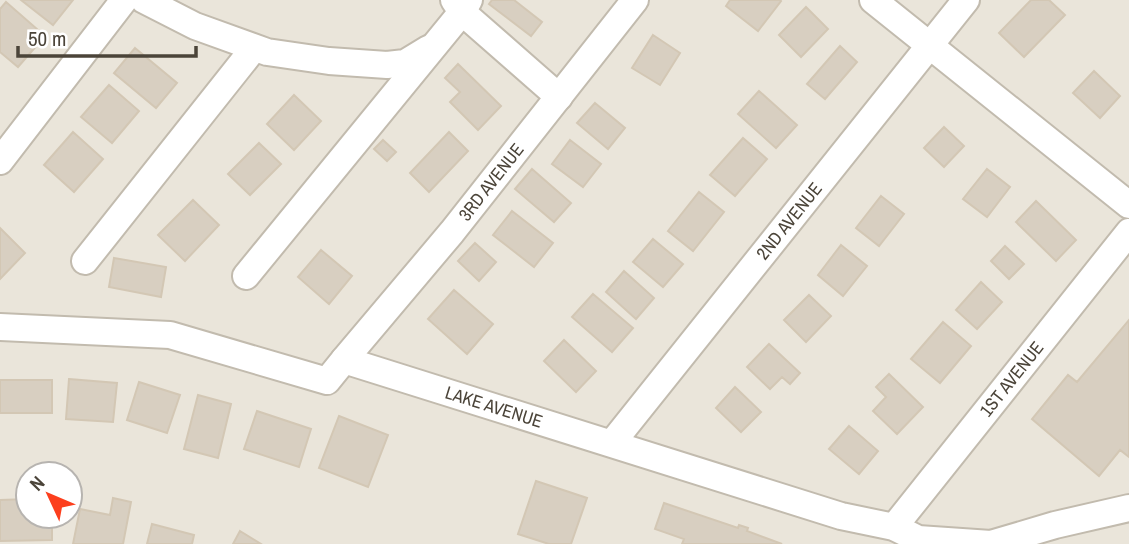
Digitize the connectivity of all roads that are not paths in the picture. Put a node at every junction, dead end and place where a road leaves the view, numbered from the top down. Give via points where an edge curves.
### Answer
1 (124, 0) edge
2 (145, 0) edge
3 (635, 0) edge
4 (873, 0) edge
5 (966, 0) edge
6 (462, 4) edge
7 (930, 45) junction
8 (434, 46) junction
9 (254, 48) junction
10 (559, 97) junction
11 (0, 161) edge
12 (1129, 205) edge
13 (1129, 232) edge
14 (85, 261) dead end
15 (246, 276) dead end
16 (0, 327) edge
17 (344, 360) junction
18 (612, 443) junction
19 (1129, 509) edge
20 (894, 527) junction
21 (991, 544) edge

1 - 11 street
2 - 9 street via 195,26
3 - 10 street, 3RD AVENUE
4 - 7 street
5 - 7 street, 2ND AVENUE
6 - 8 street
6 - 10 street
7 - 12 street
7 - 18 street, 2ND AVENUE
8 - 9 street via 405,63 387,65
8 - 15 street
9 - 14 street
10 - 17 street, 3RD AVENUE
13 - 20 street, 1ST AVENUE
16 - 17 street via 170,335 327,381
17 - 18 street, LAKE AVENUE
18 - 20 street, LAKE AVENUE via 841,516
19 - 21 street
20 - 21 street, LAKE AVENUE via 918,539

